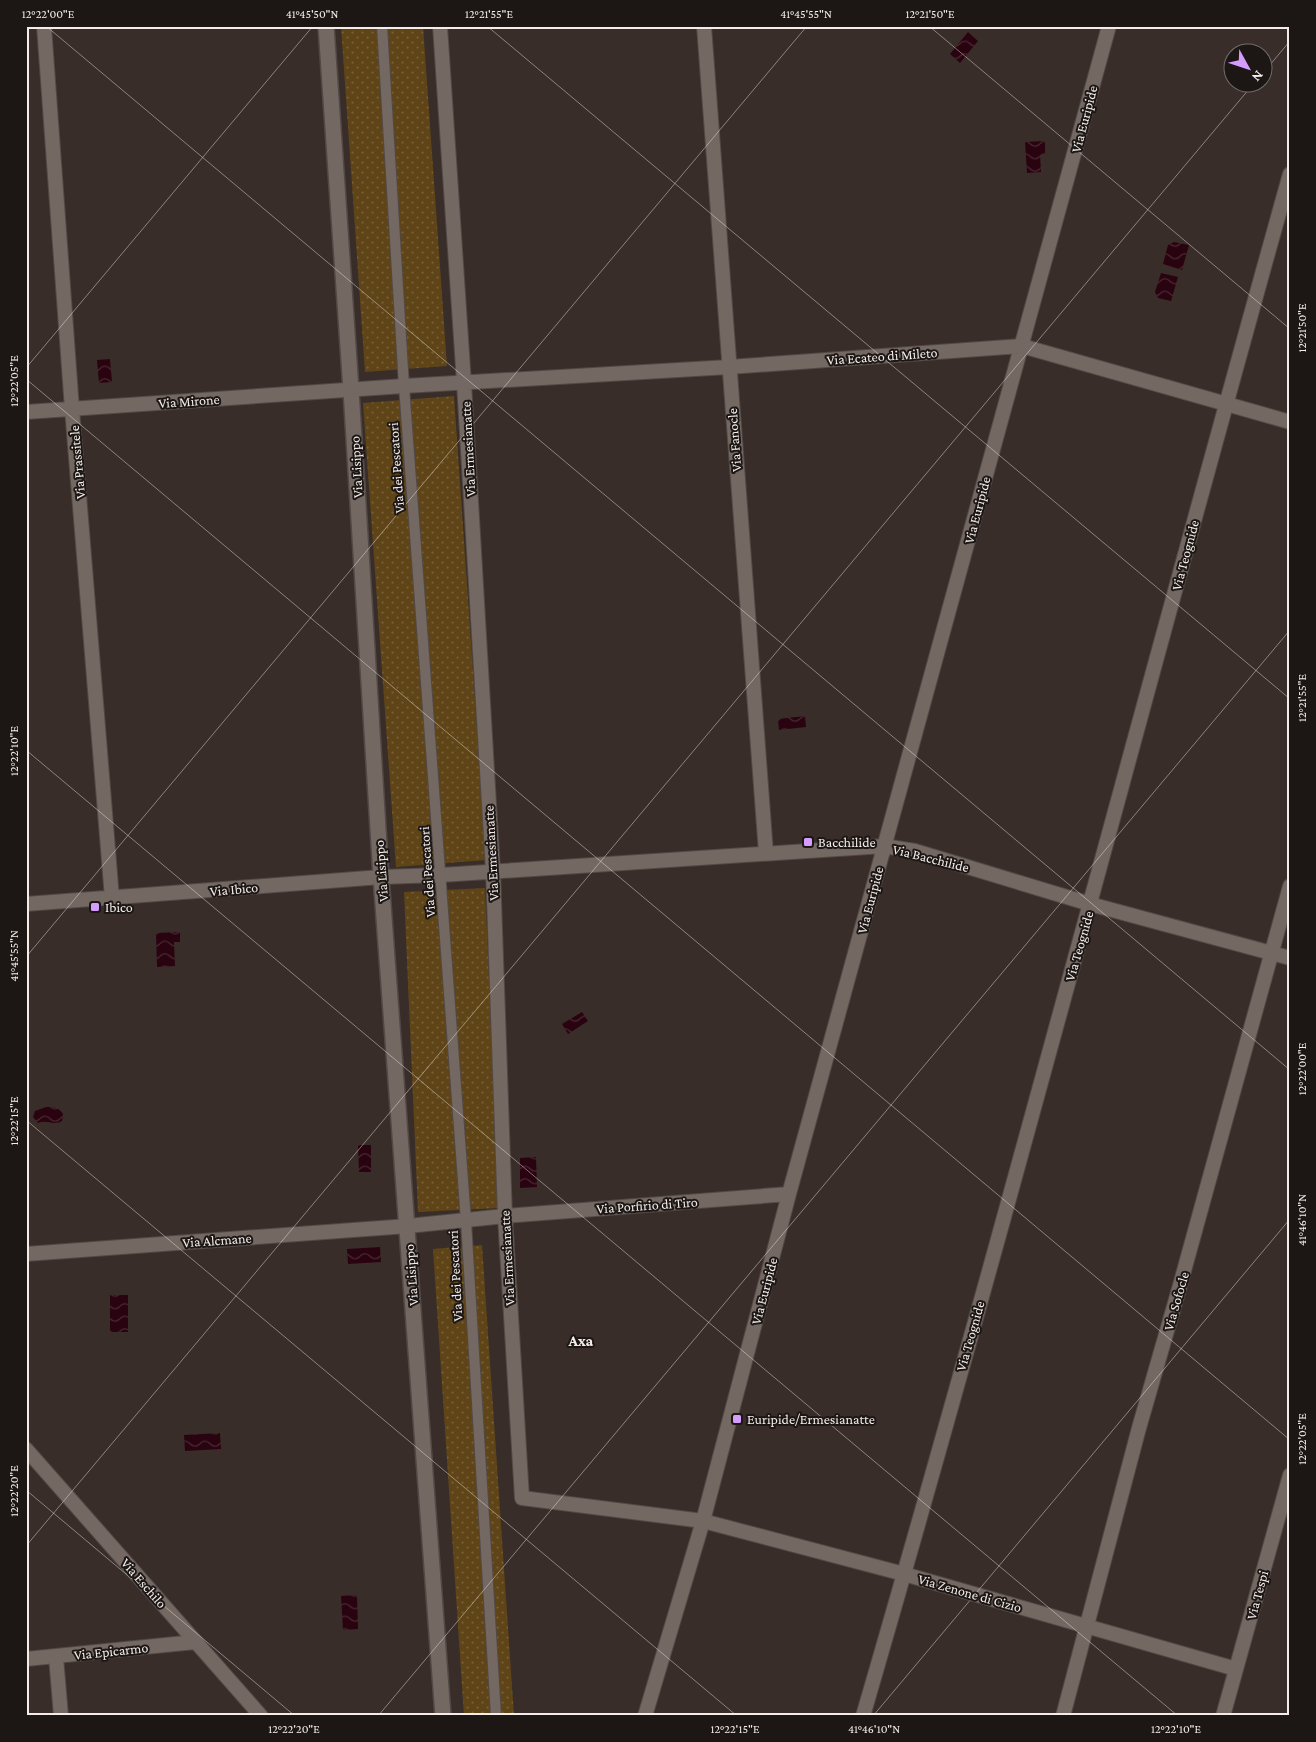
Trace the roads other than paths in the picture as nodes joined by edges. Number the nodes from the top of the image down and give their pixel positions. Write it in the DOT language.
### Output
graph roads {
  1 [pos="44,26"];
  2 [pos="326,26"];
  3 [pos="382,26"];
  4 [pos="440,26"];
  5 [pos="704,26"];
  6 [pos="1109,26"];
  7 [pos="1290,174"];
  8 [pos="1022,346"];
  9 [pos="729,367"];
  10 [pos="464,383"];
  11 [pos="404,386"];
  12 [pos="351,390"];
  13 [pos="1226,404"];
  14 [pos="72,409"];
  15 [pos="26,412"];
  16 [pos="1290,422"];
  17 [pos="884,846"];
  18 [pos="766,853"];
  19 [pos="493,872"];
  20 [pos="441,875"];
  21 [pos="381,877"];
  22 [pos="1290,886"];
  23 [pos="112,898"];
  24 [pos="26,904"];
  25 [pos="1090,904"];
  26 [pos="1271,952"];
  27 [pos="1290,958"];
  28 [pos="789,1194"];
  29 [pos="505,1216"];
  30 [pos="466,1221"];
  31 [pos="408,1226"];
  32 [pos="26,1254"];
  33 [pos="26,1450"];
  34 [pos="1290,1475"];
  35 [pos="703,1521"];
  36 [pos="904,1574"];
  37 [pos="1087,1626"];
  38 [pos="195,1642"];
  39 [pos="56,1657"];
  40 [pos="26,1659"];
  41 [pos="1236,1669"];
  42 [pos="61,1716"];
  43 [pos="261,1716"];
  44 [pos="443,1716"];
  45 [pos="496,1716"];
  46 [pos="645,1716"];
  47 [pos="863,1716"];
  48 [pos="1062,1716"];
  49 [pos="1224,1716"];
  1 -- 14 [label="street, Via Prassitele"];
  2 -- 12 [label="street, Via Lisippo"];
  3 -- 11 [label="street, Via dei Pescatori"];
  4 -- 10 [label="street, Via Ermesianatte"];
  5 -- 9 [label="street, Via Fanocle"];
  6 -- 8 [label="street, Via Euripide"];
  7 -- 13 [label="street, Via Teognide"];
  8 -- 9 [label="street, Via Ecateo di Mileto"];
  8 -- 13 [label="street, Via Ecateo di Mileto"];
  8 -- 17 [label="street, Via Euripide"];
  9 -- 10 [label="street, Via Ecateo di Mileto"];
  9 -- 18 [label="street, Via Fanocle"];
  10 -- 11 [label="street, Via Ecateo di Mileto"];
  10 -- 19 [label="street, Via Ermesianatte"];
  11 -- 12 [label="street, Via Mirone"];
  11 -- 20 [label="street, Via dei Pescatori"];
  12 -- 14 [label="street, Via Mirone"];
  12 -- 21 [label="street, Via Lisippo"];
  13 -- 16 [label="street, Via Ecateo di Mileto"];
  13 -- 25 [label="street, Via Teognide"];
  14 -- 15 [label="street, Via Mirone"];
  14 -- 23 [label="street, Via Prassitele"];
  17 -- 18 [label="street, Via Bacchilide"];
  17 -- 25 [label="street, Via Bacchilide"];
  17 -- 28 [label="street, Via Euripide"];
  18 -- 19 [label="street, Via Bacchilide"];
  19 -- 20 [label="street, Via Bacchilide"];
  19 -- 29 [label="street, Via Ermesianatte"];
  20 -- 21 [label="street, Via Ibico"];
  20 -- 30 [label="street, Via dei Pescatori"];
  21 -- 23 [label="street, Via Ibico"];
  21 -- 31 [label="street, Via Lisippo"];
  22 -- 26 [label="street, Via Sofocle"];
  23 -- 24 [label="street, Via Ibico"];
  25 -- 26 [label="street, Via Bacchilide"];
  25 -- 36 [label="street, Via Teognide"];
  26 -- 27 [label="street, Via Bacchilide"];
  26 -- 37 [label="street, Via Sofocle"];
  28 -- 29 [label="street, Via Porfirio di Tiro"];
  28 -- 35 [label="street, Via Euripide"];
  29 -- 30 [label="street, Via Porfirio di Tiro"];
  29 -- 35 [label="street, Via Ermesianatte"];
  30 -- 31 [label="street, Via Alcmane"];
  30 -- 45 [label="street, Via dei Pescatori"];
  31 -- 32 [label="street, Via Alcmane"];
  31 -- 44 [label="street, Via Lisippo"];
  33 -- 38 [label="street, Via Eschilo"];
  34 -- 41 [label="street, Via Tespi"];
  35 -- 36 [label="street, Via Zenone di Cizio"];
  35 -- 46 [label="street, Via Euripide"];
  36 -- 37 [label="street, Via Zenone di Cizio"];
  36 -- 47 [label="street, Via Teognide"];
  37 -- 41 [label="street, Via Zenone di Cizio"];
  37 -- 48 [label="street, Via Sofocle"];
  38 -- 39 [label="street, Via Epicarmo"];
  38 -- 43 [label="street, Via Eschilo"];
  39 -- 40 [label="street, Via Epicarmo"];
  39 -- 42 [label="street"];
  41 -- 49 [label="street, Via Tespi"];
}
